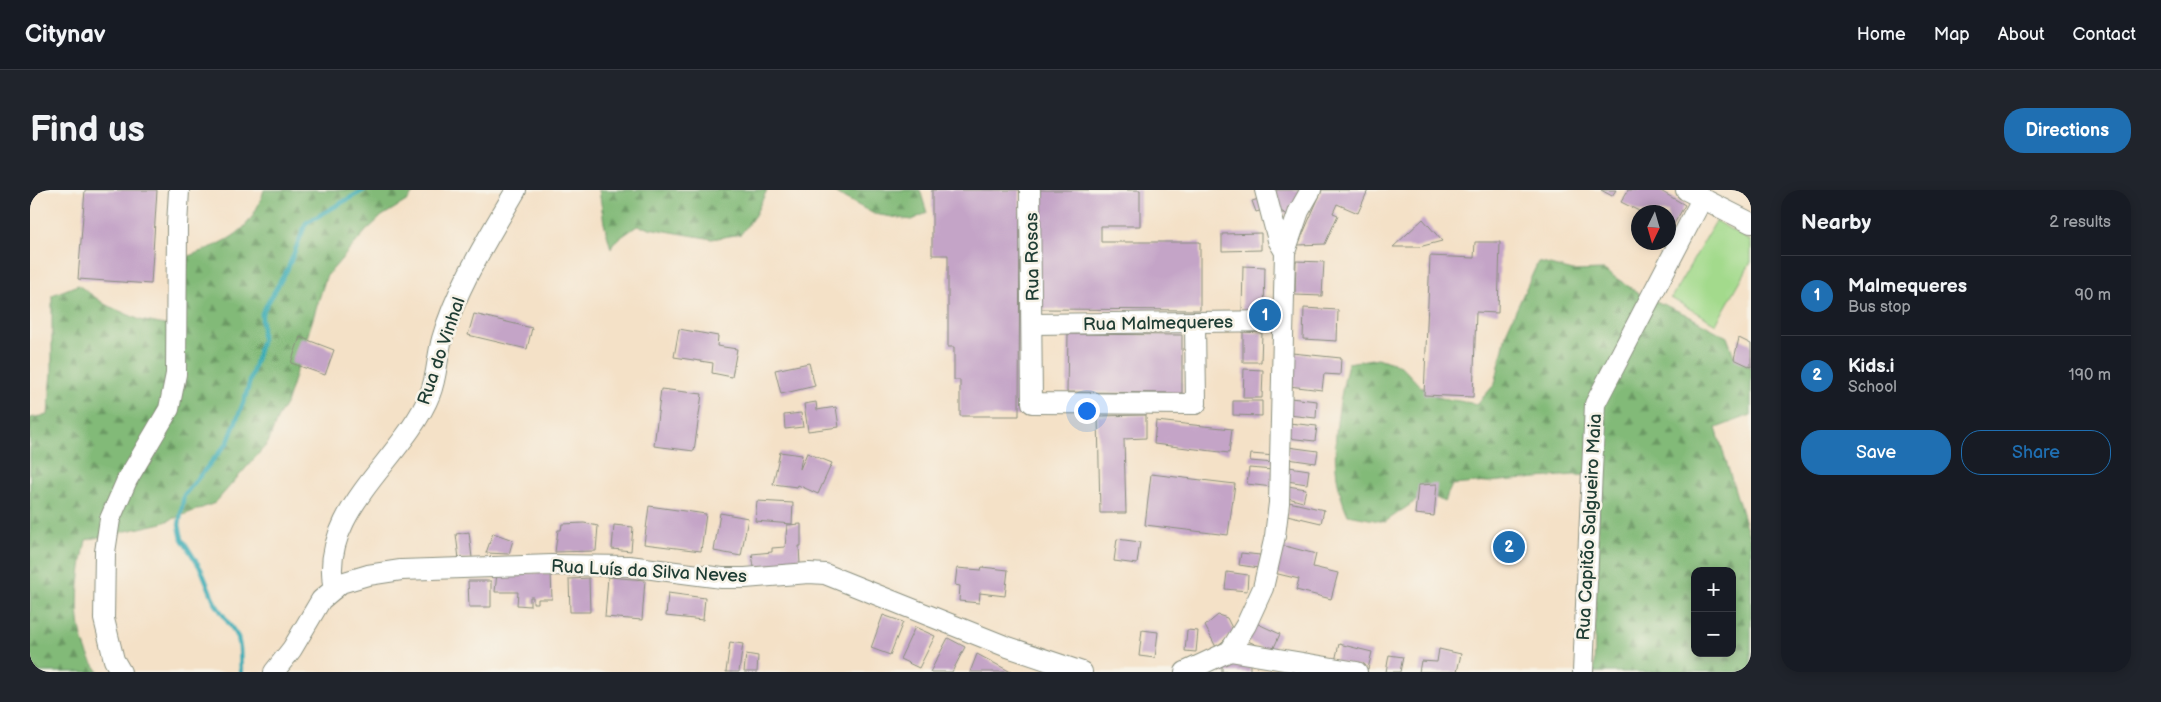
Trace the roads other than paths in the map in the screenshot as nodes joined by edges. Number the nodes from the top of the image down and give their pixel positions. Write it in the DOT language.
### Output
graph roads {
  1 [pos="179,190"];
  2 [pos="516,190"];
  3 [pos="1030,190"];
  4 [pos="1265,190"];
  5 [pos="1311,190"];
  6 [pos="1694,195"];
  7 [pos="1751,223"];
  8 [pos="1285,252"];
  9 [pos="1283,321"];
  10 [pos="1195,322"];
  11 [pos="1033,324"];
  12 [pos="334,589"];
  13 [pos="1230,651"];
  14 [pos="1038,665"];
  15 [pos="120,672"];
  16 [pos="274,672"];
  17 [pos="1082,672"];
  18 [pos="1185,672"];
  19 [pos="1357,672"];
  20 [pos="1582,672"];
  1 -- 15 [label="street"];
  2 -- 12 [label="street, Rua do Vinhal"];
  3 -- 11 [label="street, Rua Rosas"];
  4 -- 8 [label="street"];
  5 -- 8 [label="street"];
  6 -- 7 [label="street"];
  6 -- 20 [label="street, Rua Capitão Salgueiro Maia"];
  8 -- 9 [label="street"];
  9 -- 10 [label="street, Rua Malmequeres"];
  9 -- 13 [label="street"];
  10 -- 11 [label="street, Rua Malmequeres"];
  10 -- 11 [label="street, Rua Rosas"];
  12 -- 14 [label="street, Rua Luís da Silva Neves"];
  12 -- 16 [label="street, Rua Luís da Silva Neves"];
  13 -- 18 [label="street"];
  13 -- 19 [label="street"];
  14 -- 17 [label="street, Rua Luís da Silva Neves"];
}
